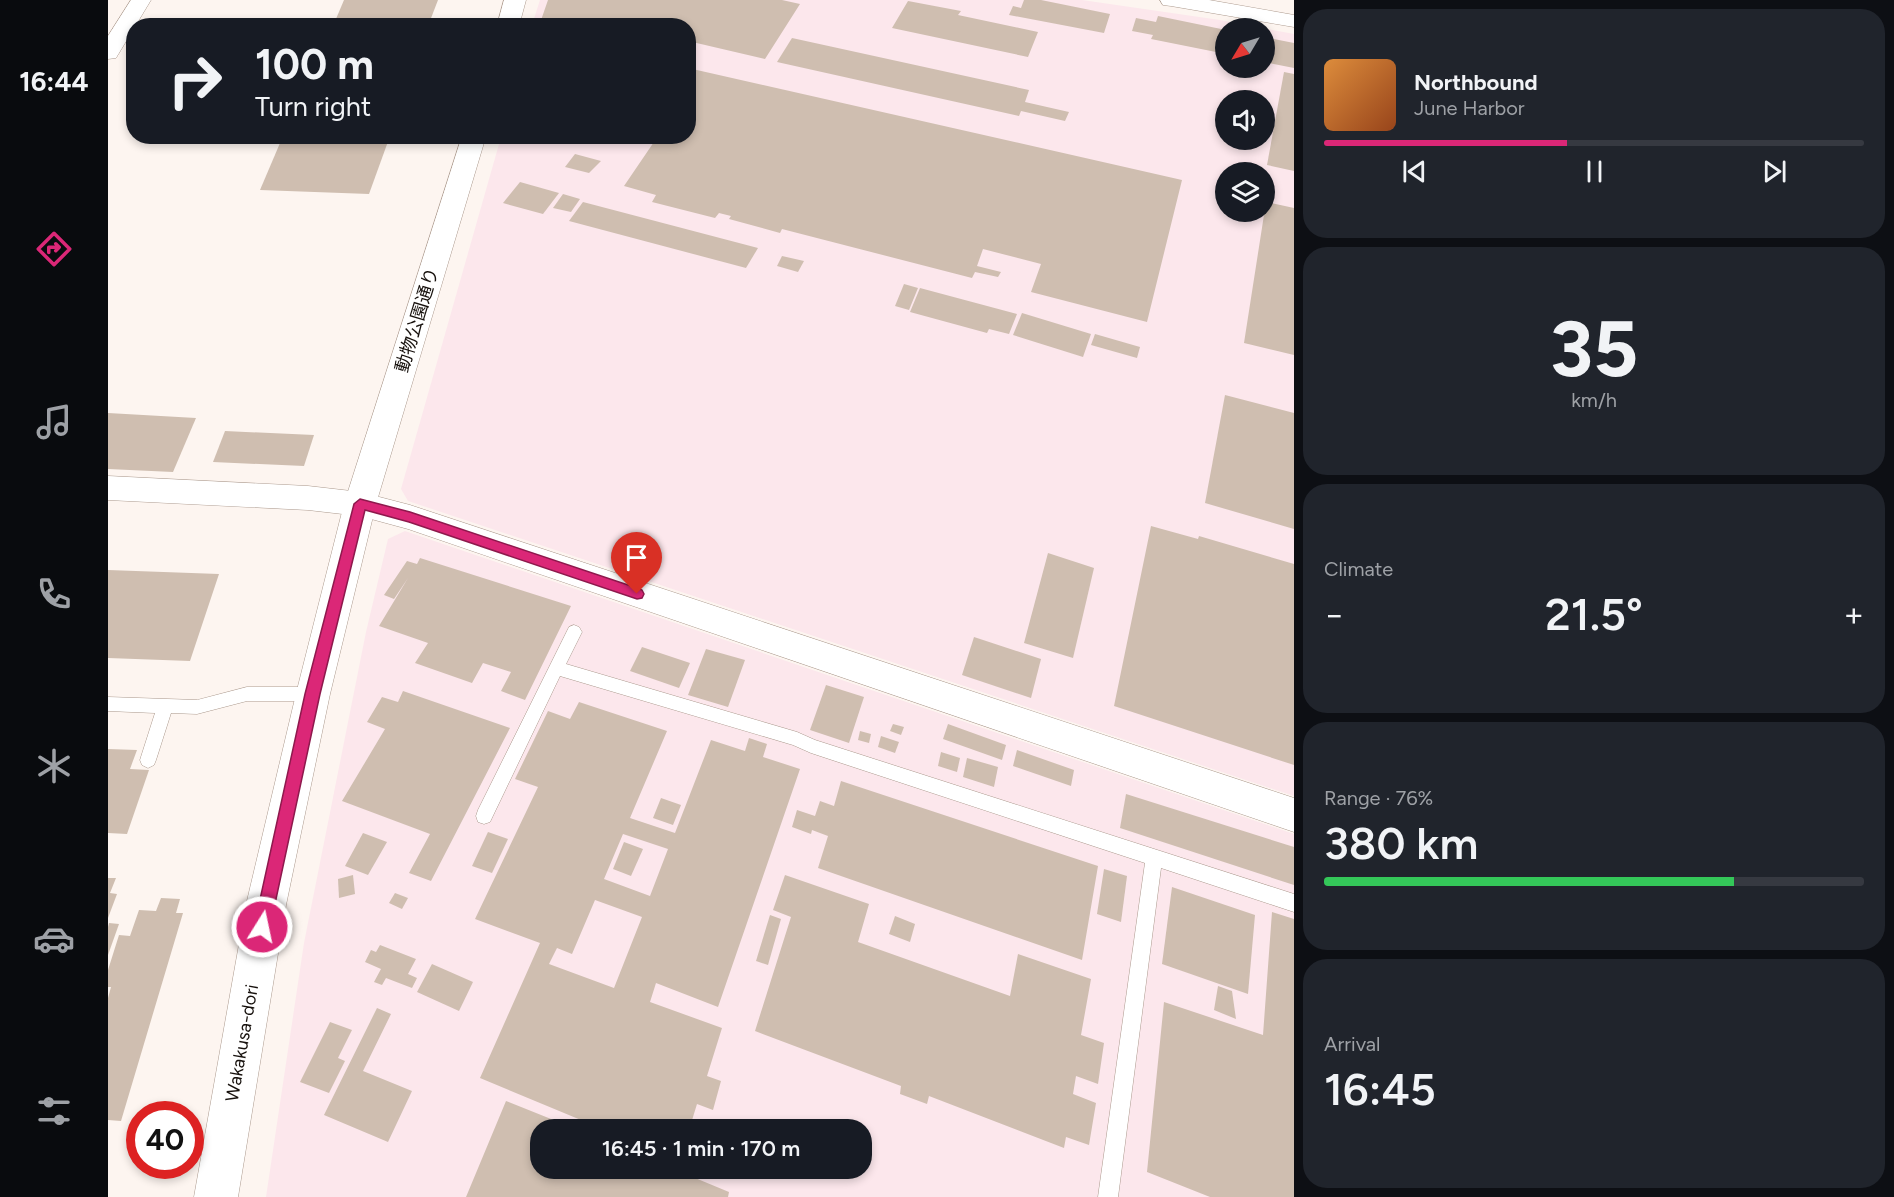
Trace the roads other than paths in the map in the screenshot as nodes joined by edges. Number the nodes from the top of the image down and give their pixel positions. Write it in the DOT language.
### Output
graph roads {
  1 [pos="141,0"];
  2 [pos="515,0"];
  3 [pos="1171,0"];
  4 [pos="126,18"];
  5 [pos="129,18"];
  6 [pos="510,18"];
  7 [pos="108,21"];
  8 [pos="1294,21"];
  9 [pos="126,23"];
  10 [pos="108,53"];
  11 [pos="472,144"];
  12 [pos="108,488"];
  13 [pos="360,504"];
  14 [pos="574,632"];
  15 [pos="556,668"];
  16 [pos="313,694"];
  17 [pos="108,704"];
  18 [pos="165,706"];
  19 [pos="148,760"];
  20 [pos="1294,815"];
  21 [pos="484,816"];
  22 [pos="1154,858"];
  23 [pos="1294,903"];
  24 [pos="216,1197"];
  25 [pos="1108,1197"];
  1 -- 5 [label="street"];
  2 -- 6 [label="street"];
  3 -- 8 [label="street"];
  4 -- 7 [label="street"];
  9 -- 10 [label="street"];
  11 -- 13 [label="street, 動物公園通り"];
  12 -- 13 [label="street"];
  13 -- 16 [label="street, Wakakusa-dori"];
  13 -- 20 [label="street"];
  14 -- 15 [label="lane"];
  15 -- 21 [label="lane"];
  15 -- 22 [label="lane"];
  16 -- 18 [label="lane"];
  16 -- 24 [label="street, Wakakusa-dori"];
  17 -- 18 [label="lane"];
  18 -- 19 [label="lane"];
  22 -- 23 [label="lane"];
  22 -- 25 [label="lane"];
}
